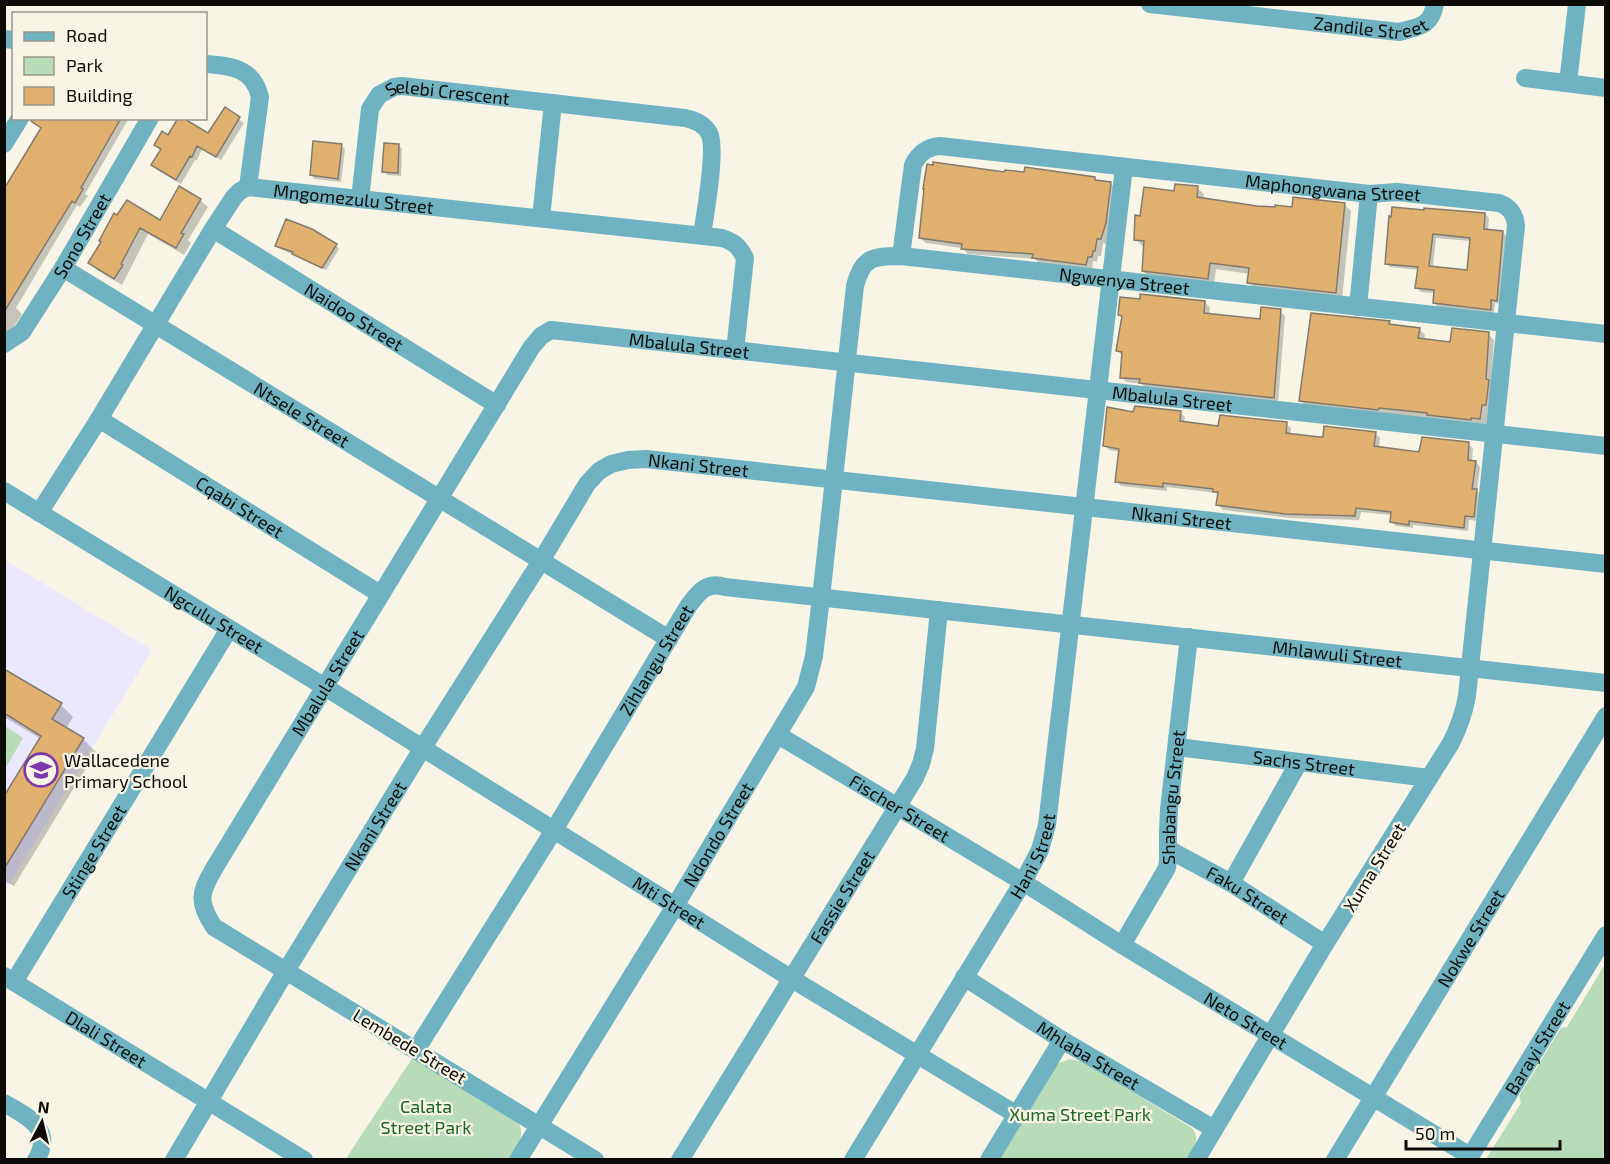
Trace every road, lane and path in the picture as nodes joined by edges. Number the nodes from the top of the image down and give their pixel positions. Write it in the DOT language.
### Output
graph roads {
  1 [pos="1149,4"];
  2 [pos="1436,4"];
  3 [pos="1577,4"];
  4 [pos="207,64"];
  5 [pos="1525,78"];
  6 [pos="1568,83"];
  7 [pos="1605,87"];
  8 [pos="553,103"];
  9 [pos="19,120"];
  10 [pos="149,120"];
  11 [pos="4,144"];
  12 [pos="1124,166"];
  13 [pos="248,187"];
  14 [pos="1369,194"];
  15 [pos="360,199"];
  16 [pos="541,218"];
  17 [pos="213,229"];
  18 [pos="702,236"];
  19 [pos="901,256"];
  20 [pos="63,268"];
  21 [pos="1111,279"];
  22 [pos="1358,307"];
  23 [pos="1506,323"];
  24 [pos="156,325"];
  25 [pos="1605,334"];
  26 [pos="4,344"];
  27 [pos="735,351"];
  28 [pos="846,363"];
  29 [pos="1098,391"];
  30 [pos="497,405"];
  31 [pos="99,419"];
  32 [pos="1494,434"];
  33 [pos="1605,446"];
  34 [pos="834,480"];
  35 [pos="4,491"];
  36 [pos="439,498"];
  37 [pos="1084,507"];
  38 [pos="39,513"];
  39 [pos="1482,550"];
  40 [pos="541,561"];
  41 [pos="1605,564"];
  42 [pos="380,594"];
  43 [pos="821,598"];
  44 [pos="939,610"];
  45 [pos="1070,625"];
  46 [pos="229,629"];
  47 [pos="1189,637"];
  48 [pos="669,639"];
  49 [pos="1469,668"];
  50 [pos="1605,683"];
  51 [pos="325,687"];
  52 [pos="1605,716"];
  53 [pos="778,735"];
  54 [pos="1178,747"];
  55 [pos="422,749"];
  56 [pos="1299,762"];
  57 [pos="1430,778"];
  58 [pos="898,808"];
  59 [pos="554,830"];
  60 [pos="1168,849"];
  61 [pos="1023,882"];
  62 [pos="1231,883"];
  63 [pos="675,906"];
  64 [pos="1605,935"];
  65 [pos="1325,944"];
  66 [pos="1122,945"];
  67 [pos="286,971"];
  68 [pos="964,977"];
  69 [pos="9,979"];
  70 [pos="792,979"];
  71 [pos="1272,1035"];
  72 [pos="1062,1040"];
  73 [pos="416,1050"];
  74 [pos="917,1054"];
  75 [pos="1373,1097"];
  76 [pos="210,1102"];
  77 [pos="4,1103"];
  78 [pos="1017,1115"];
  79 [pos="539,1125"];
  80 [pos="1215,1129"];
  81 [pos="1469,1158"];
  82 [pos="36,1160"];
  83 [pos="174,1160"];
  84 [pos="304,1160"];
  85 [pos="518,1160"];
  86 [pos="595,1160"];
  87 [pos="680,1160"];
  88 [pos="853,1160"];
  89 [pos="989,1160"];
  90 [pos="1196,1160"];
  91 [pos="1335,1160"];
  1 -- 2 [label="street, Zandile Street"];
  3 -- 6 [label="street"];
  4 -- 13 [label="street"];
  5 -- 6 [label="street"];
  6 -- 7 [label="street"];
  8 -- 15 [label="street, Selebi Crescent"];
  8 -- 16 [label="street"];
  8 -- 18 [label="street, Selebi Crescent"];
  9 -- 11 [label="street"];
  10 -- 20 [label="street, Sono Street"];
  12 -- 14 [label="street, Maphongwana Street"];
  12 -- 19 [label="street, Maphongwana Street"];
  12 -- 21 [label="street, Hani Street"];
  13 -- 15 [label="street, Mngomezulu Street"];
  13 -- 17 [label="street, Mngomezulu Street"];
  14 -- 22 [label="street"];
  14 -- 23 [label="street, Maphongwana Street"];
  15 -- 16 [label="street, Mngomezulu Street"];
  16 -- 18 [label="street, Mngomezulu Street"];
  17 -- 24 [label="street, Mngomezulu Street"];
  17 -- 30 [label="street, Naidoo Street"];
  18 -- 27 [label="street, Mngomezulu Street"];
  19 -- 21 [label="street, Ngwenya Street"];
  19 -- 28 [label="street, Ngwenya Street"];
  20 -- 24 [label="street, Ntsele Street"];
  20 -- 26 [label="street, Sono Street"];
  21 -- 22 [label="street, Ngwenya Street"];
  21 -- 29 [label="street, Hani Street"];
  22 -- 23 [label="street, Ngwenya Street"];
  23 -- 25 [label="street, Ngwenya Street"];
  23 -- 32 [label="street, Maphongwana Street"];
  24 -- 31 [label="street, Mngomezulu Street"];
  24 -- 36 [label="street, Ntsele Street"];
  27 -- 28 [label="street, Mbalula Street"];
  27 -- 30 [label="street, Mbalula Street"];
  28 -- 29 [label="street, Mbalula Street"];
  28 -- 34 [label="street, Ngwenya Street"];
  29 -- 32 [label="street, Mbalula Street"];
  29 -- 37 [label="street, Hani Street"];
  30 -- 36 [label="street, Mbalula Street"];
  31 -- 38 [label="street, Mngomezulu Street"];
  31 -- 42 [label="street, Cqabi Street"];
  32 -- 33 [label="street, Mbalula Street"];
  32 -- 39 [label="street, Maphongwana Street"];
  34 -- 37 [label="street, Nkani Street"];
  34 -- 40 [label="street, Nkani Street"];
  34 -- 43 [label="street, Ndondo Street"];
  35 -- 38 [label="street, Ngculu Street"];
  36 -- 40 [label="street, Ntsele Street"];
  36 -- 42 [label="street, Mbalula Street"];
  37 -- 39 [label="street, Nkani Street"];
  37 -- 45 [label="street, Hani Street"];
  38 -- 46 [label="street, Ngculu Street"];
  39 -- 41 [label="street, Nkani Street"];
  39 -- 49 [label="street, Xuma Street"];
  40 -- 48 [label="street, Ntsele Street"];
  40 -- 55 [label="street, Nkani Street"];
  42 -- 51 [label="street, Mbalula Street"];
  43 -- 44 [label="street, Zihlangu Street"];
  43 -- 48 [label="street, Zihlangu Street"];
  43 -- 53 [label="street, Ndondo Street"];
  44 -- 45 [label="street, Zihlangu Street"];
  44 -- 58 [label="street, Fassie Street"];
  45 -- 47 [label="street, Mhlawuli Street"];
  45 -- 61 [label="street, Hani Street"];
  46 -- 51 [label="street, Ngculu Street"];
  46 -- 69 [label="street, Stinge Street"];
  47 -- 49 [label="street, Mhlawuli Street"];
  47 -- 54 [label="street, Shabangu Street"];
  48 -- 59 [label="street, Zihlangu Street"];
  49 -- 50 [label="street, Mhlawuli Street"];
  49 -- 57 [label="street, Xuma Street"];
  51 -- 55 [label="street, Ngculu Street"];
  51 -- 67 [label="street, Mbalula Street"];
  52 -- 75 [label="street, Nokwe Street"];
  53 -- 58 [label="street, Fischer Street"];
  53 -- 63 [label="street, Ndondo Street"];
  54 -- 56 [label="street, Sachs Street"];
  54 -- 60 [label="street, Shabangu Street"];
  55 -- 59 [label="street, Mti Street"];
  55 -- 67 [label="street, Nkani Street"];
  56 -- 57 [label="street, Sachs Street"];
  56 -- 62 [label="street"];
  57 -- 65 [label="street, Xuma Street"];
  58 -- 61 [label="street, Fischer Street"];
  58 -- 70 [label="street, Fassie Street"];
  59 -- 63 [label="street, Mti Street"];
  59 -- 73 [label="street, Zihlangu Street"];
  60 -- 62 [label="street, Faku Street"];
  60 -- 66 [label="street, Shabangu Street"];
  61 -- 66 [label="street, Neto Street"];
  61 -- 68 [label="street, Hani Street"];
  62 -- 65 [label="street, Faku Street"];
  63 -- 70 [label="street, Mti Street"];
  63 -- 79 [label="street, Ndondo Street"];
  64 -- 81 [label="street, Barayi Street"];
  65 -- 71 [label="street, Xuma Street"];
  66 -- 71 [label="street, Neto Street"];
  67 -- 73 [label="street, Lembede Street"];
  67 -- 76 [label="street, Nkani Street"];
  68 -- 72 [label="street, Mhlaba Street"];
  68 -- 74 [label="street, Hani Street"];
  69 -- 76 [label="street, Dlali Street"];
  70 -- 74 [label="street, Mti Street"];
  70 -- 87 [label="street, Fassie Street"];
  71 -- 75 [label="street, Neto Street"];
  71 -- 80 [label="street, Xuma Street"];
  72 -- 78 [label="street"];
  72 -- 80 [label="street, Mhlaba Street"];
  73 -- 79 [label="street, Lembede Street"];
  74 -- 78 [label="street, Mti Street"];
  74 -- 88 [label="street, Hani Street"];
  75 -- 81 [label="street, Neto Street"];
  75 -- 91 [label="street, Nokwe Street"];
  76 -- 83 [label="street, Nkani Street"];
  76 -- 84 [label="street, Dlali Street"];
  77 -- 82 [label="street"];
  78 -- 89 [label="street"];
  79 -- 85 [label="street, Ndondo Street"];
  79 -- 86 [label="street, Lembede Street"];
  80 -- 90 [label="street, Xuma Street"];
}
